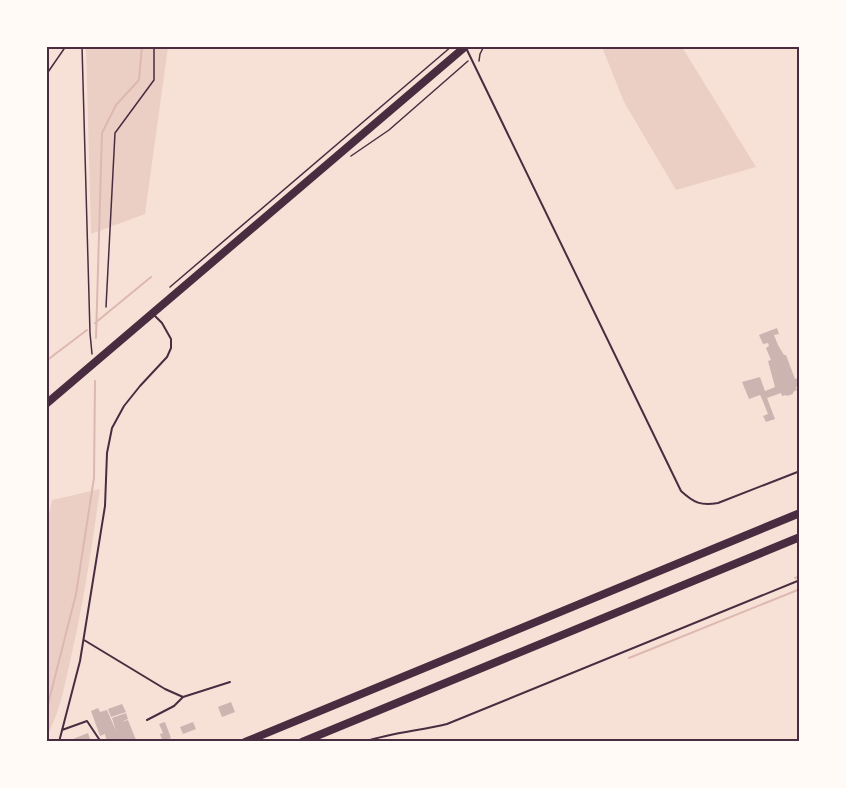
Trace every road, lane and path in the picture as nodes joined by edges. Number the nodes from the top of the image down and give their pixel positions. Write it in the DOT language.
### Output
graph roads {
  1 [pos="66,46"];
  2 [pos="82,46"];
  3 [pos="154,46"];
  4 [pos="484,46"];
  5 [pos="466,47"];
  6 [pos="471,58"];
  7 [pos="479,64"];
  8 [pos="46,75"];
  9 [pos="343,152"];
  10 [pos="106,307"];
  11 [pos="153,314"];
  12 [pos="92,357"];
  13 [pos="46,404"];
  14 [pos="800,471"];
  15 [pos="800,513"];
  16 [pos="800,537"];
  17 [pos="800,579"];
  18 [pos="84,640"];
  19 [pos="230,682"];
  20 [pos="183,697"];
  21 [pos="147,720"];
  22 [pos="62,730"];
  23 [pos="58,741"];
  24 [pos="101,741"];
  25 [pos="245,741"];
  26 [pos="302,741"];
  27 [pos="364,741"];
  1 -- 8 [label="path"];
  2 -- 12 [label="path"];
  3 -- 10 [label="path"];
  4 -- 7 [label="path"];
  5 -- 6 [label="lane"];
  5 -- 9 [label="main road"];
  6 -- 9 [label="path"];
  6 -- 14 [label="lane"];
  9 -- 11 [label="main road"];
  11 -- 13 [label="main road"];
  11 -- 18 [label="lane"];
  15 -- 25 [label="main road"];
  16 -- 26 [label="main road"];
  17 -- 27 [label="lane"];
  18 -- 20 [label="lane"];
  18 -- 22 [label="lane"];
  19 -- 20 [label="lane"];
  20 -- 21 [label="lane"];
  22 -- 23 [label="lane"];
  22 -- 24 [label="lane"];
}
